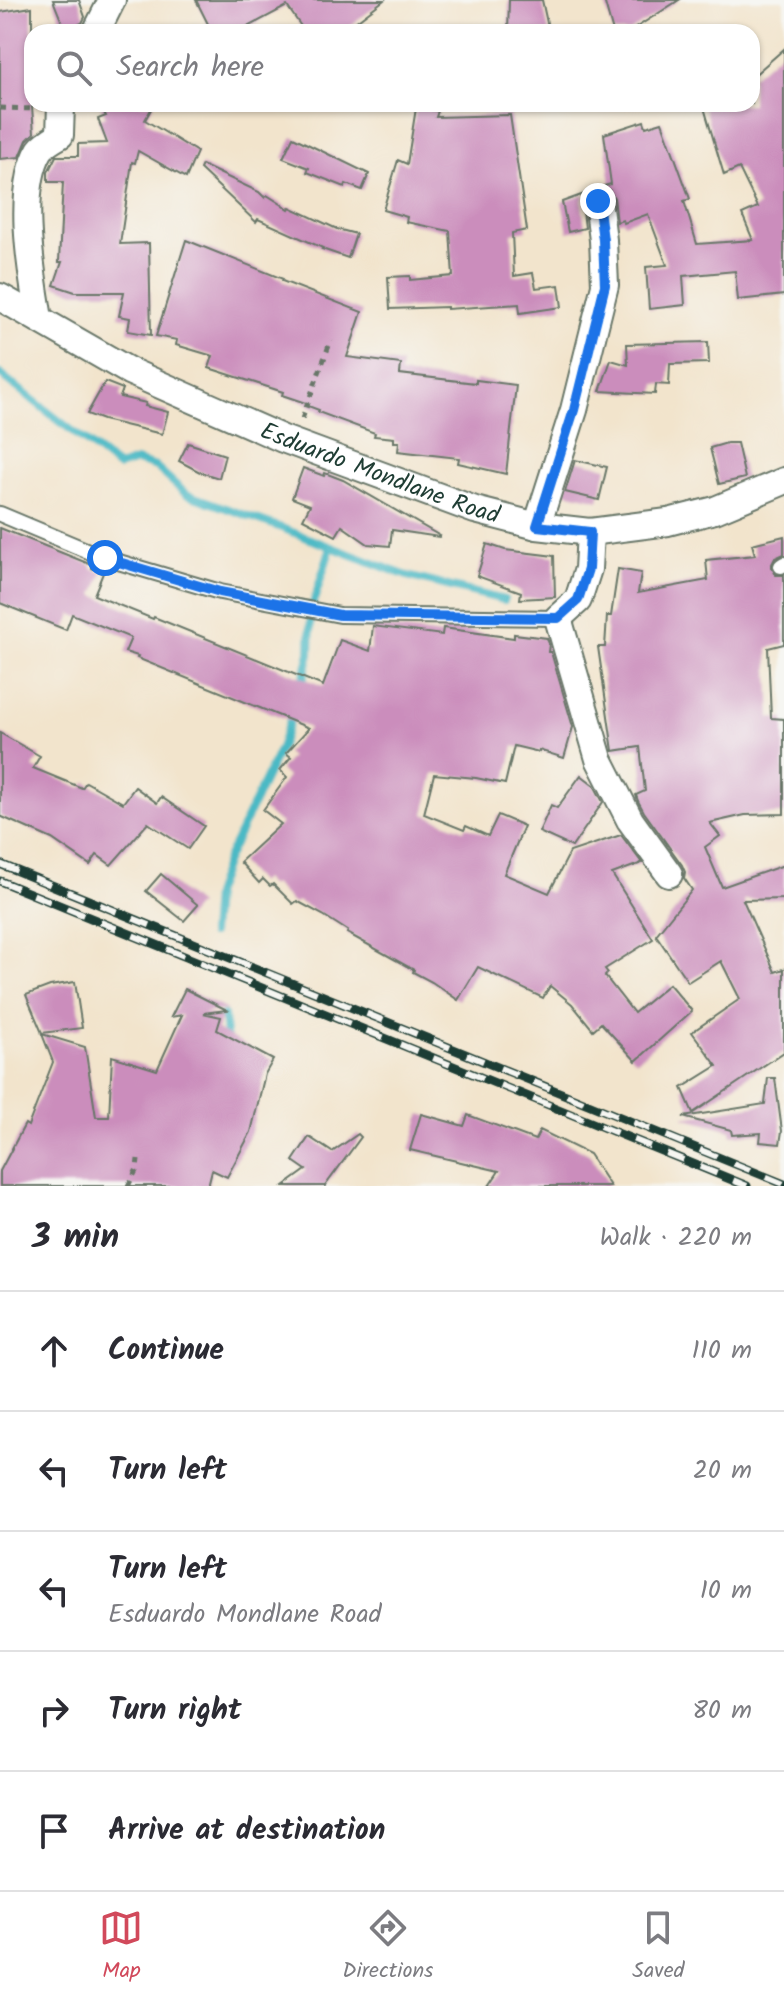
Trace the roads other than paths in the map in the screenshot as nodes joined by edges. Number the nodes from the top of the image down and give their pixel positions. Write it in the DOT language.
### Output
graph roads {
  1 [pos="112,0"];
  2 [pos="100,24"];
  3 [pos="60,112"];
  4 [pos="598,201"];
  5 [pos="0,297"];
  6 [pos="39,319"];
  7 [pos="784,481"];
  8 [pos="0,514"];
  9 [pos="537,526"];
  10 [pos="590,532"];
  11 [pos="558,618"];
  12 [pos="669,874"];
  1 -- 2 [label="street"];
  3 -- 6 [label="street"];
  4 -- 9 [label="street"];
  5 -- 6 [label="street, Esduardo Mondlane Road"];
  6 -- 9 [label="street, Esduardo Mondlane Road"];
  7 -- 10 [label="street, Esduardo Mondlane Road"];
  8 -- 11 [label="lane"];
  9 -- 10 [label="street, Esduardo Mondlane Road"];
  10 -- 11 [label="street"];
  11 -- 12 [label="street"];
}
